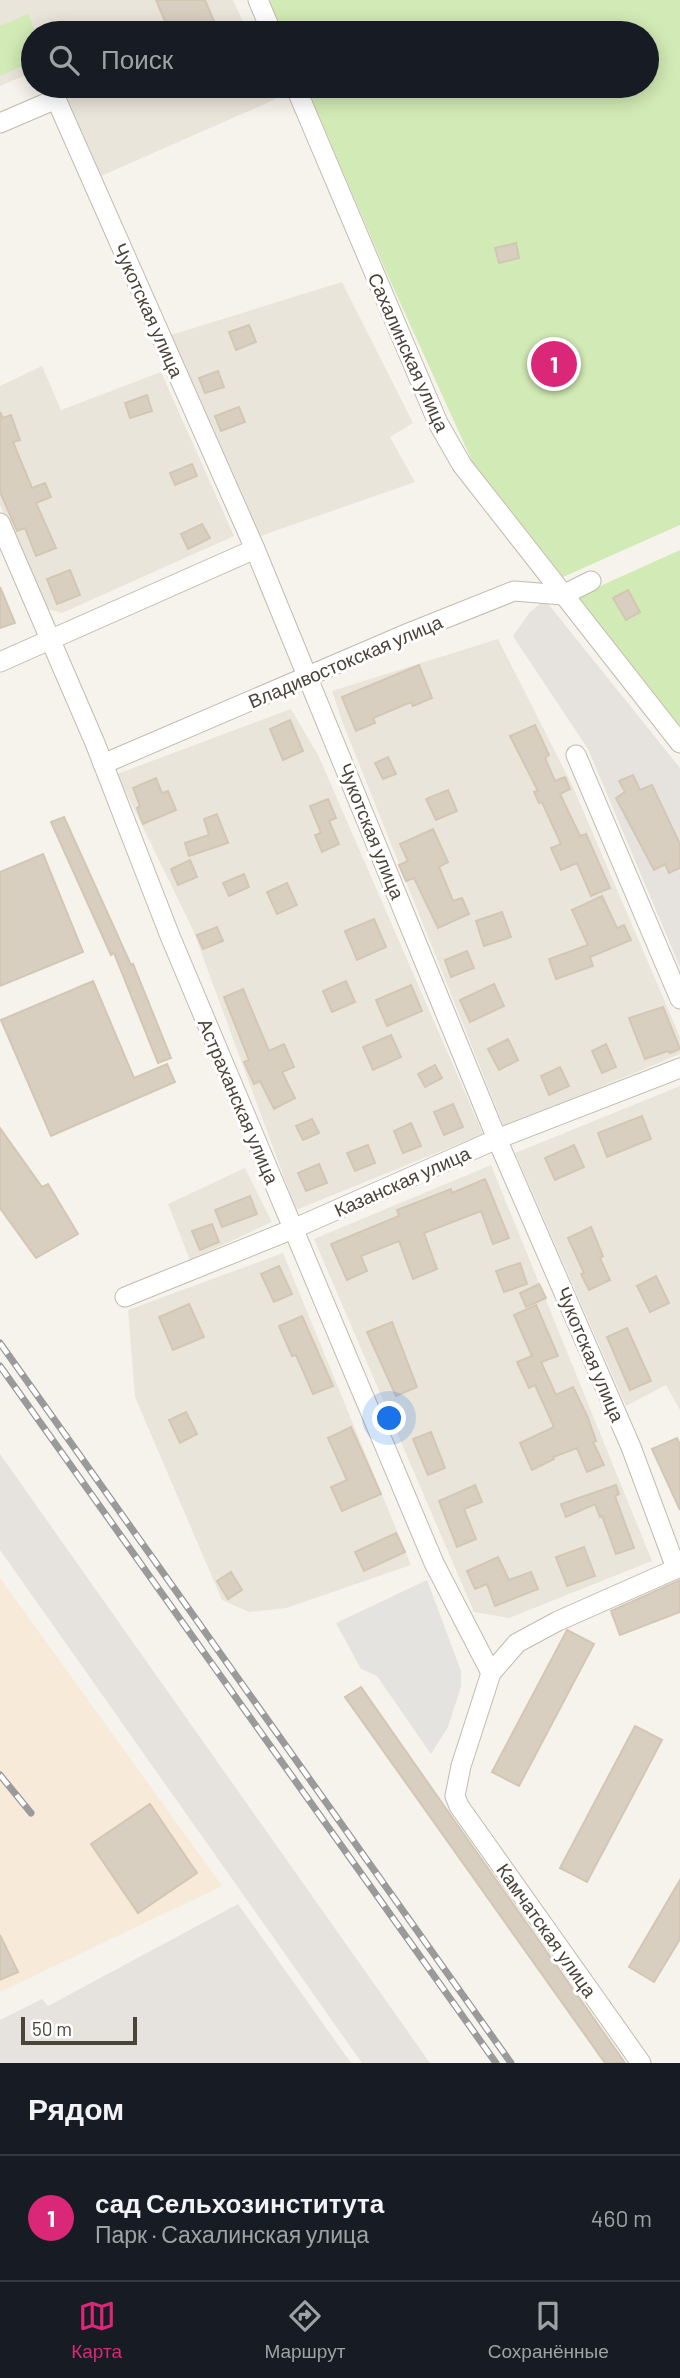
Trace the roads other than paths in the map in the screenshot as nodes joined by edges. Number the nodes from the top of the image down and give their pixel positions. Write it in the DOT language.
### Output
graph roads {
  1 [pos="258,0"];
  2 [pos="267,21"];
  3 [pos="300,98"];
  4 [pos="0,122"];
  5 [pos="0,523"];
  6 [pos="255,549"];
  7 [pos="591,581"];
  8 [pos="562,594"];
  9 [pos="49,639"];
  10 [pos="0,662"];
  11 [pos="309,677"];
  12 [pos="680,743"];
  13 [pos="576,755"];
  14 [pos="103,764"];
  15 [pos="680,999"];
  16 [pos="680,1068"];
  17 [pos="497,1139"];
  18 [pos="293,1229"];
  19 [pos="125,1297"];
  20 [pos="678,1567"];
  21 [pos="491,1674"];
  22 [pos="641,2063"];
  1 -- 2 [label="street"];
  3 -- 8 [label="street, Сахалинская улица"];
  4 -- 6 [label="street, Чукотская улица"];
  5 -- 9 [label="street, Астраханская улица"];
  6 -- 9 [label="street"];
  6 -- 11 [label="street, Чукотская улица"];
  7 -- 8 [label="street, Владивостокская улица"];
  8 -- 11 [label="street, Владивостокская улица"];
  8 -- 12 [label="street, Сахалинская улица"];
  9 -- 10 [label="street"];
  9 -- 14 [label="street, Астраханская улица"];
  11 -- 14 [label="street, Владивостокская улица"];
  11 -- 17 [label="street, Чукотская улица"];
  13 -- 15 [label="street"];
  14 -- 18 [label="street, Астраханская улица"];
  16 -- 17 [label="street, Казанская улица"];
  17 -- 18 [label="street, Казанская улица"];
  17 -- 20 [label="street, Чукотская улица"];
  18 -- 19 [label="street, Казанская улица"];
  18 -- 21 [label="street, Астраханская улица"];
  20 -- 21 [label="street"];
  21 -- 22 [label="street, Камчатская улица"];
}
